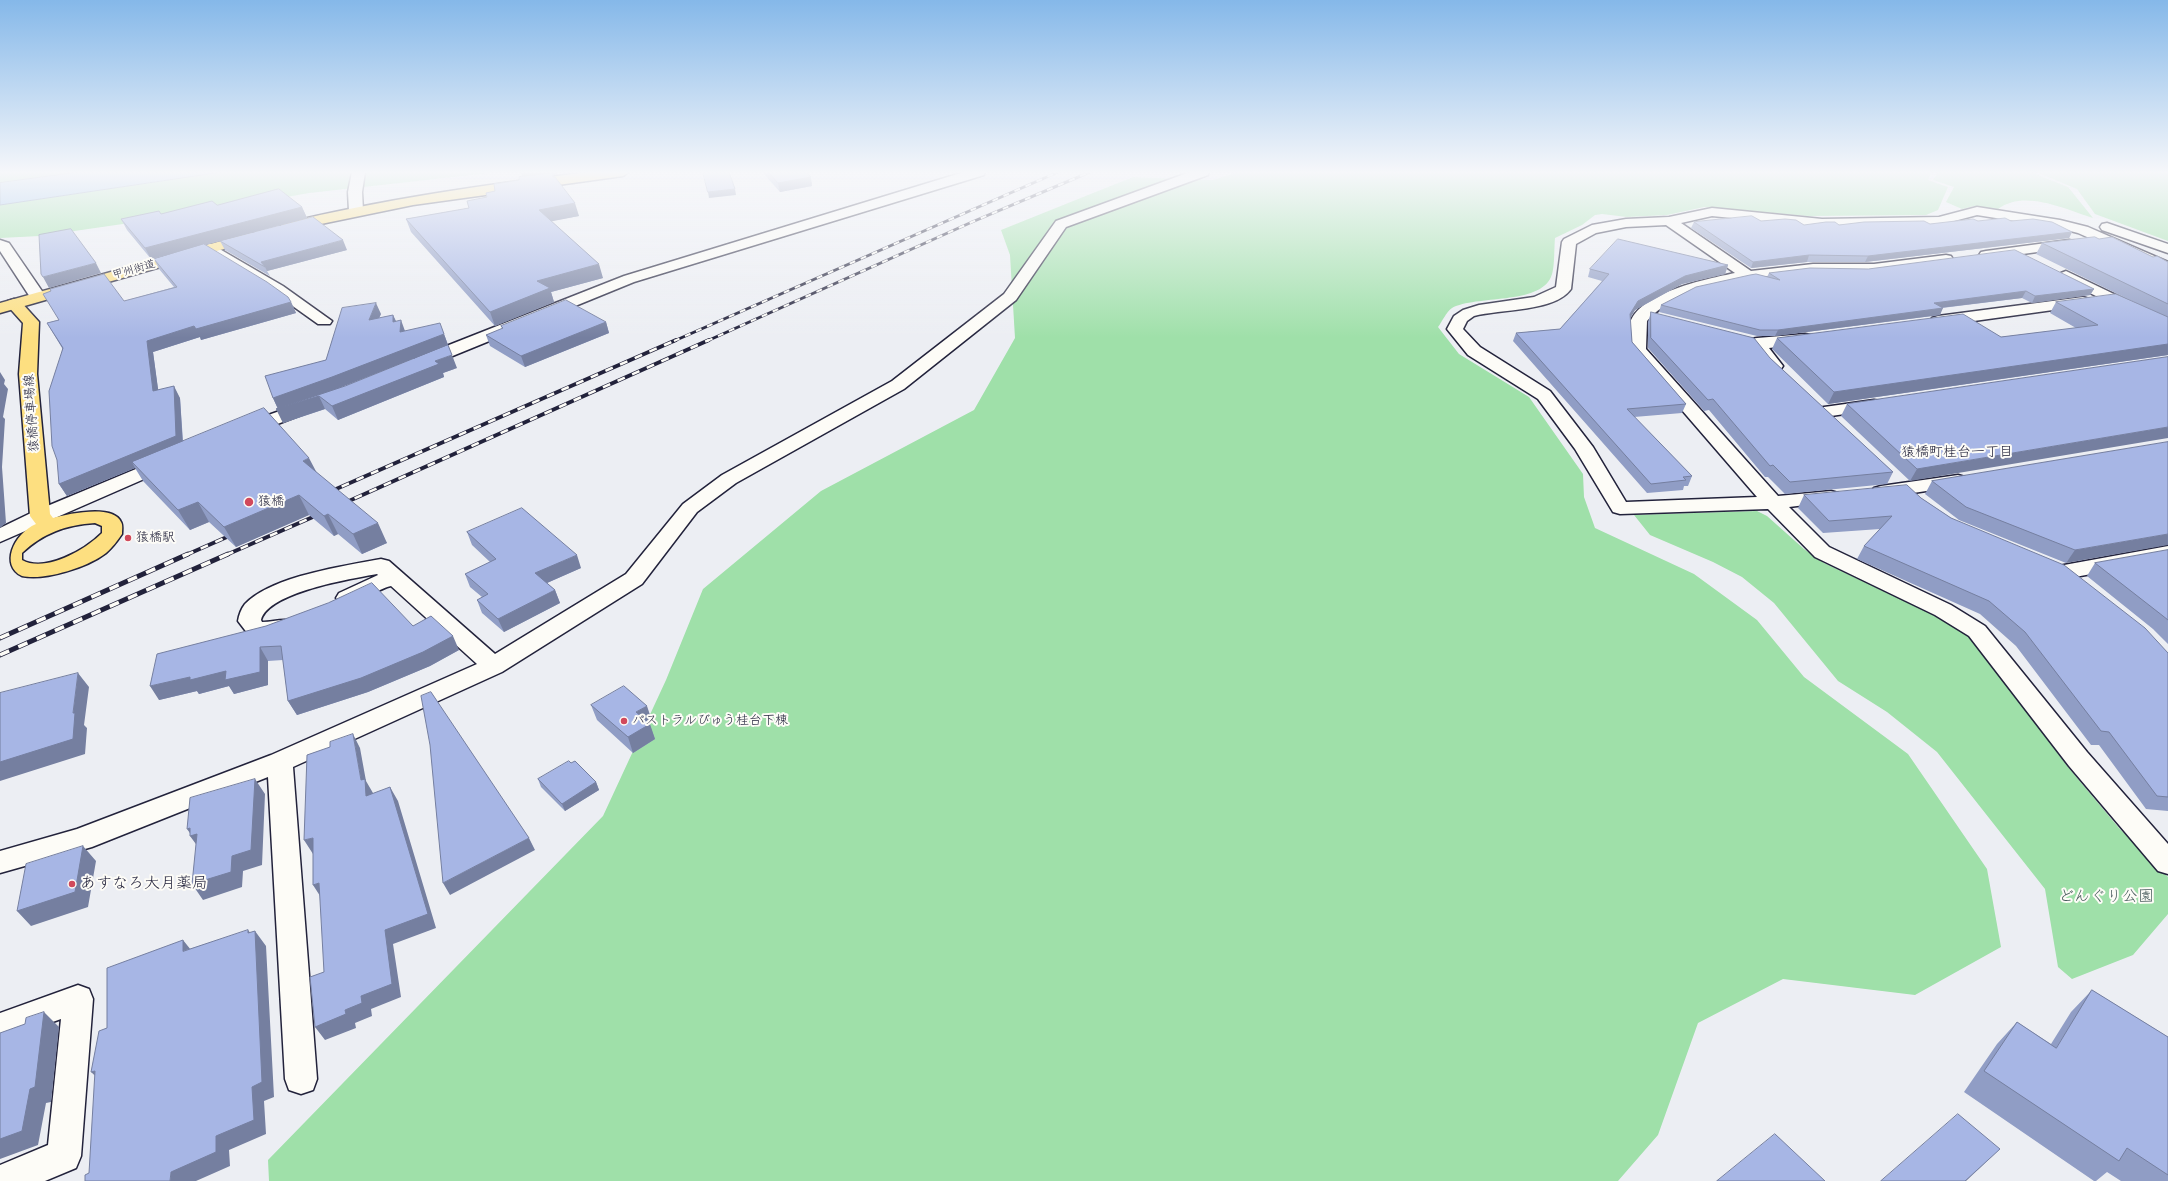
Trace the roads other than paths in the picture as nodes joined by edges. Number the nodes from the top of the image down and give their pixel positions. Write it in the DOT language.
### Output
graph roads {
  1 [pos="292,227"];
  2 [pos="799,227"];
  3 [pos="1059,227"];
  4 [pos="1603,227"];
  5 [pos="1678,227"];
  6 [pos="2072,227"];
  7 [pos="2108,227"];
  8 [pos="2104,240"];
  9 [pos="0,244"];
  10 [pos="211,248"];
  11 [pos="2168,249"];
  12 [pos="2015,251"];
  13 [pos="2036,261"];
  14 [pos="2050,268"];
  15 [pos="2168,268"];
  16 [pos="1746,275"];
  17 [pos="36,294"];
  18 [pos="2112,299"];
  19 [pos="7,306"];
  20 [pos="324,321"];
  21 [pos="1924,323"];
  22 [pos="2168,326"];
  23 [pos="1822,337"];
  24 [pos="409,368"];
  25 [pos="1790,380"];
  26 [pos="323,401"];
  27 [pos="1894,402"];
  28 [pos="1841,429"];
  29 [pos="230,436"];
  30 [pos="179,456"];
  31 [pos="1886,473"];
  32 [pos="1973,478"];
  33 [pos="1903,490"];
  34 [pos="1773,504"];
  35 [pos="1922,505"];
  36 [pos="45,520"];
  37 [pos="0,536"];
  38 [pos="2168,553"];
  39 [pos="395,578"];
  40 [pos="2085,588"];
  41 [pos="332,605"];
  42 [pos="305,618"];
  43 [pos="494,666"];
  44 [pos="280,762"];
  45 [pos="0,862"];
  46 [pos="2168,863"];
  47 [pos="0,1027"];
  48 [pos="301,1079"];
  49 [pos="3,1181"];
  1 -- 10 [label="main road, 甲州街道"];
  2 -- 24 [label="street"];
  3 -- 43 [label="street"];
  4 -- 34 [label="street"];
  5 -- 16 [label="street"];
  6 -- 8 [label="street"];
  7 -- 11 [label="street"];
  8 -- 12 [label="street"];
  8 -- 15 [label="street"];
  9 -- 17 [label="street"];
  10 -- 19 [label="main road, 甲州街道"];
  10 -- 20 [label="street"];
  12 -- 13 [label="street"];
  12 -- 16 [label="street"];
  14 -- 18 [label="street"];
  16 -- 34 [label="street"];
  18 -- 21 [label="street"];
  18 -- 22 [label="street"];
  19 -- 36 [label="main road, 猿橋停車場線"];
  23 -- 25 [label="street"];
  26 -- 29 [label="street"];
  27 -- 28 [label="street"];
  30 -- 36 [label="street"];
  31 -- 33 [label="street"];
  32 -- 33 [label="street"];
  33 -- 34 [label="street"];
  33 -- 35 [label="street"];
  34 -- 46 [label="street"];
  36 -- 37 [label="street"];
  38 -- 40 [label="street"];
  39 -- 41 [label="street"];
  39 -- 42 [label="street"];
  39 -- 43 [label="street"];
  43 -- 44 [label="street"];
  44 -- 45 [label="street"];
  44 -- 48 [label="street"];
  47 -- 49 [label="street"];
}
